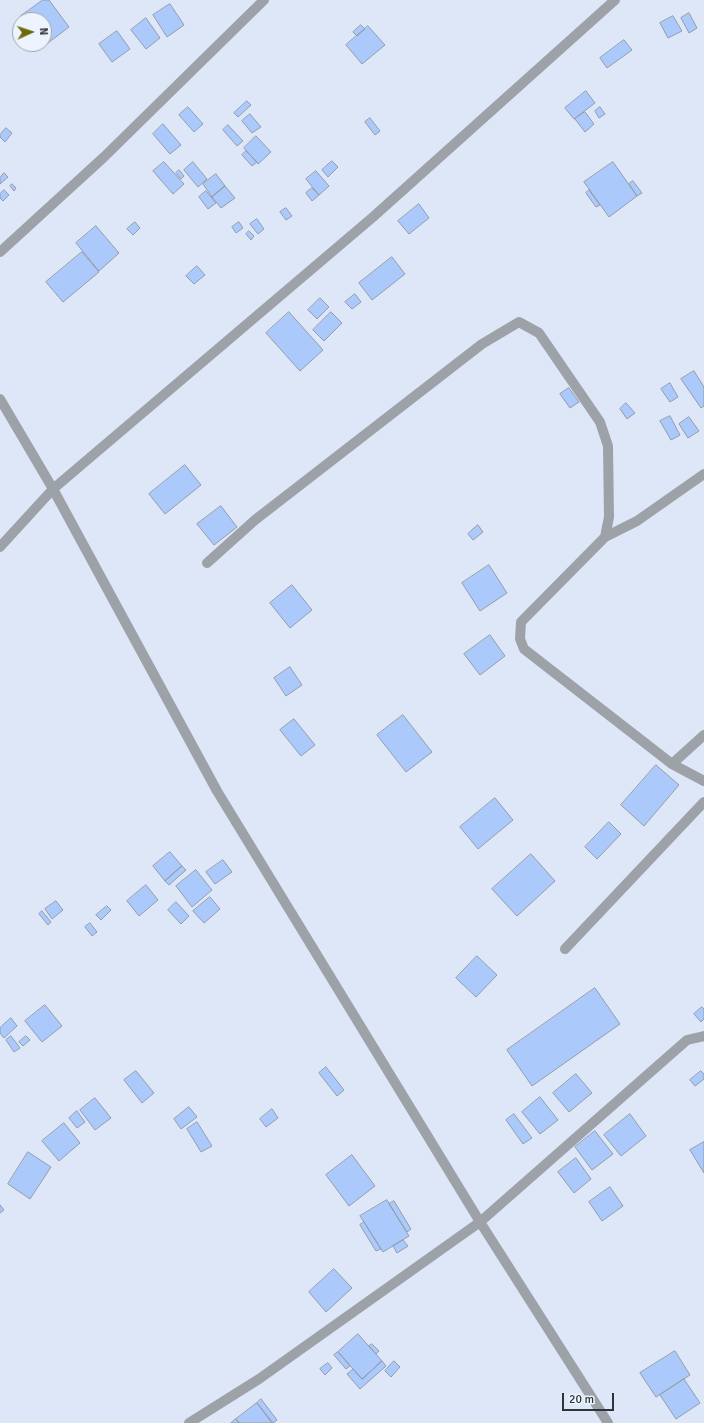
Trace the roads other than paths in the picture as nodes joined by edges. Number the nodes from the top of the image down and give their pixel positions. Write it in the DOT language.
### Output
graph roads {
  1 [pos="264,0"];
  2 [pos="615,0"];
  3 [pos="0,252"];
  4 [pos="0,399"];
  5 [pos="704,474"];
  6 [pos="53,489"];
  7 [pos="605,537"];
  8 [pos="0,547"];
  9 [pos="207,563"];
  10 [pos="704,735"];
  11 [pos="672,764"];
  12 [pos="704,781"];
  13 [pos="704,802"];
  14 [pos="565,949"];
  15 [pos="704,1036"];
  16 [pos="480,1222"];
  17 [pos="189,1423"];
  18 [pos="608,1423"];
  1 -- 3 [label="street"];
  2 -- 6 [label="street"];
  4 -- 6 [label="street"];
  5 -- 7 [label="street"];
  6 -- 8 [label="street"];
  6 -- 16 [label="street"];
  7 -- 9 [label="street"];
  7 -- 11 [label="street"];
  10 -- 11 [label="street"];
  11 -- 12 [label="street"];
  13 -- 14 [label="street"];
  15 -- 16 [label="street"];
  16 -- 17 [label="street"];
  16 -- 18 [label="street"];
}
